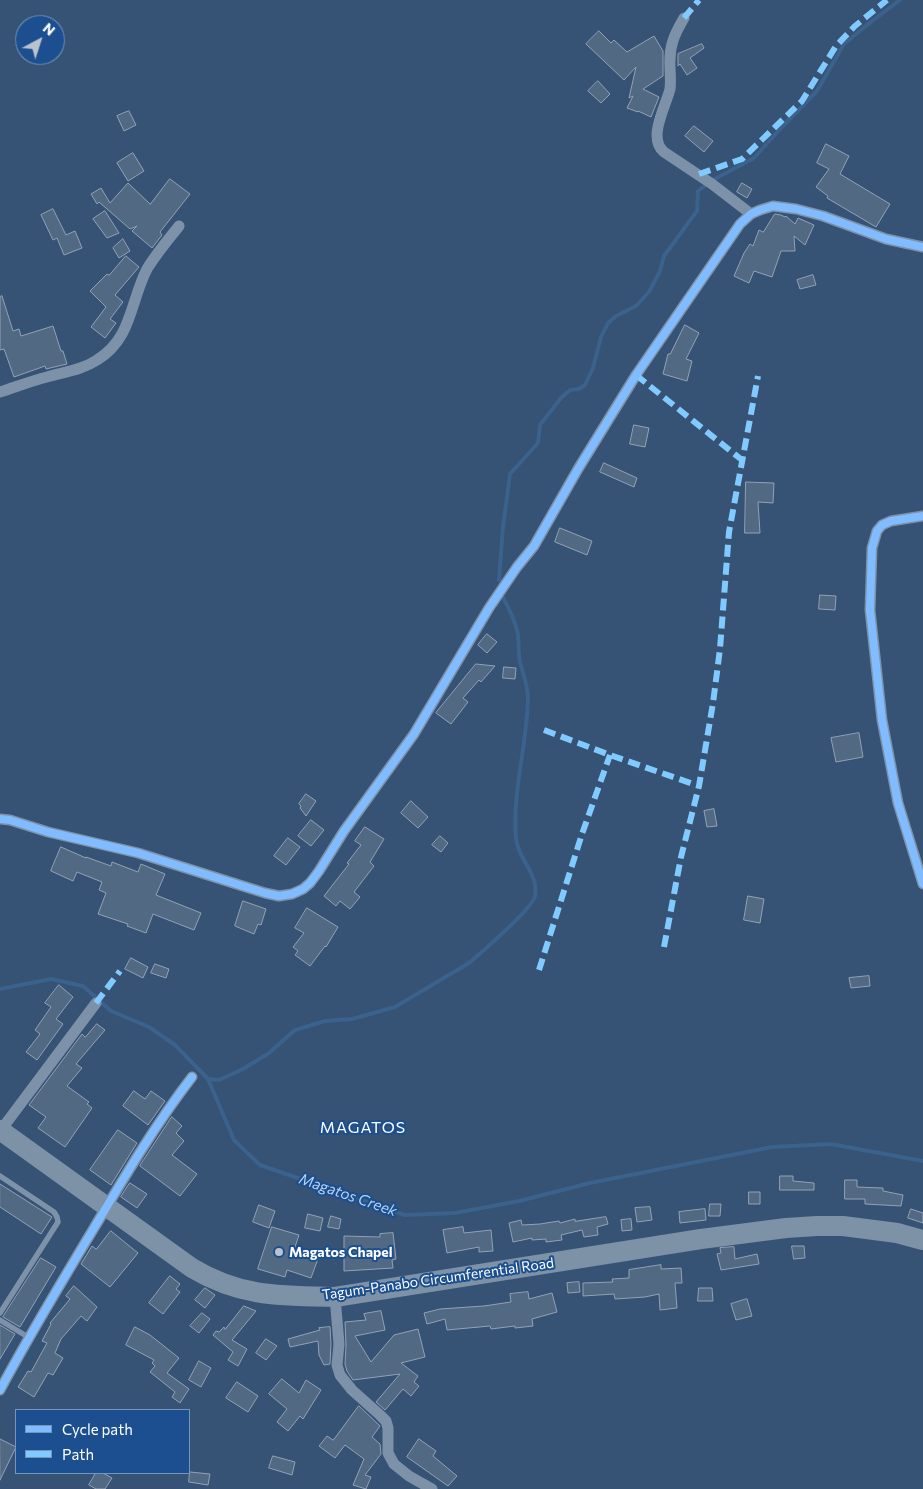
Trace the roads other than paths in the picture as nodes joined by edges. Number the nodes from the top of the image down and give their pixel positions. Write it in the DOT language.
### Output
graph roads {
  1 [pos="684,18"];
  2 [pos="751,214"];
  3 [pos="179,226"];
  4 [pos="923,247"];
  5 [pos="0,392"];
  6 [pos="923,516"];
  7 [pos="0,819"];
  8 [pos="923,884"];
  9 [pos="96,1003"];
  10 [pos="192,1077"];
  11 [pos="1,1130"];
  12 [pos="0,1176"];
  13 [pos="107,1206"];
  14 [pos="923,1240"];
  15 [pos="335,1296"];
  16 [pos="0,1313"];
  17 [pos="0,1320"];
  18 [pos="28,1337"];
  19 [pos="0,1390"];
  20 [pos="432,1489"];
  1 -- 2 [label="street"];
  2 -- 4 [label="street"];
  2 -- 7 [label="street"];
  3 -- 5 [label="street"];
  6 -- 8 [label="street"];
  9 -- 11 [label="street"];
  10 -- 13 [label="street"];
  11 -- 13 [label="highway, Tagum-Panabo Circumferential Road"];
  12 -- 16 [label="lane"];
  13 -- 15 [label="highway, Tagum-Panabo Circumferential Road"];
  13 -- 18 [label="street"];
  14 -- 15 [label="highway, Tagum-Panabo Circumferential Road"];
  15 -- 20 [label="street"];
  17 -- 18 [label="lane"];
  18 -- 19 [label="street"];
}
